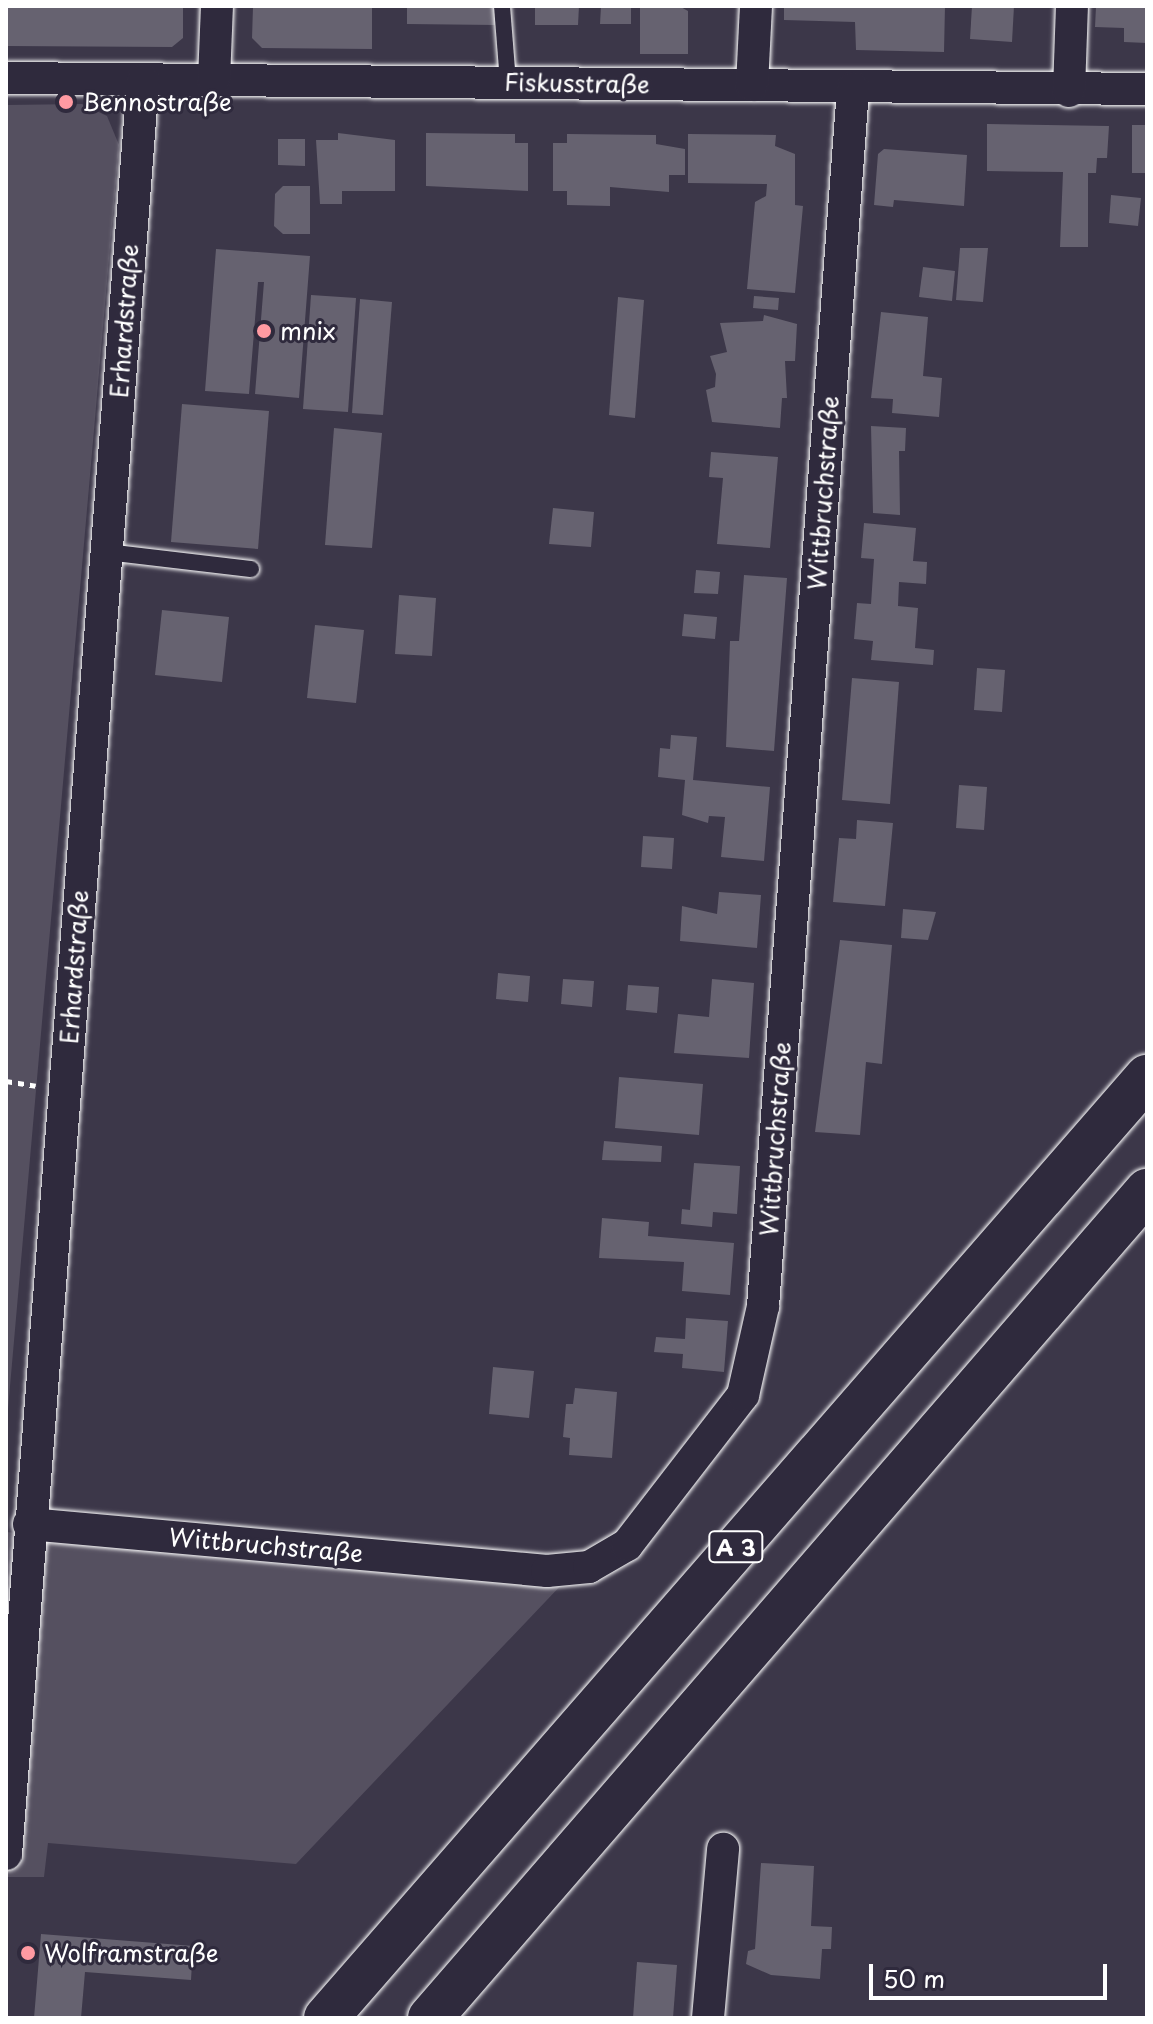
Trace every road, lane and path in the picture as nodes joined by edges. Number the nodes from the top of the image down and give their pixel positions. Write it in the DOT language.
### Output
graph roads {
  1 [pos="217,6"];
  2 [pos="502,6"];
  3 [pos="756,6"];
  4 [pos="1072,6"];
  5 [pos="6,78"];
  6 [pos="143,80"];
  7 [pos="214,80"];
  8 [pos="508,83"];
  9 [pos="752,85"];
  10 [pos="853,88"];
  11 [pos="1147,89"];
  12 [pos="1069,91"];
  13 [pos="106,552"];
  14 [pos="251,569"];
  15 [pos="1147,1077"];
  16 [pos="1147,1191"];
  17 [pos="29,1524"];
  18 [pos="723,1849"];
  19 [pos="6,1854"];
  20 [pos="326,2018"];
  21 [pos="430,2018"];
  22 [pos="708,2018"];
  1 -- 7 [label="street"];
  2 -- 8 [label="lane"];
  3 -- 9 [label="street"];
  4 -- 12 [label="street"];
  5 -- 6 [label="street, Fiskusstraße"];
  6 -- 7 [label="street, Fiskusstraße"];
  6 -- 13 [label="street, Erhardstraße"];
  7 -- 8 [label="street, Fiskusstraße"];
  8 -- 9 [label="street, Fiskusstraße"];
  9 -- 10 [label="street, Fiskusstraße"];
  10 -- 12 [label="street, Fiskusstraße"];
  10 -- 17 [label="street, Wittbruchstraße"];
  11 -- 12 [label="street, Fiskusstraße"];
  13 -- 14 [label="lane"];
  13 -- 17 [label="street, Erhardstraße"];
  15 -- 20 [label="highway, A 3"];
  16 -- 21 [label="highway"];
  17 -- 19 [label="street, Erhardstraße"];
  18 -- 22 [label="street"];
}
